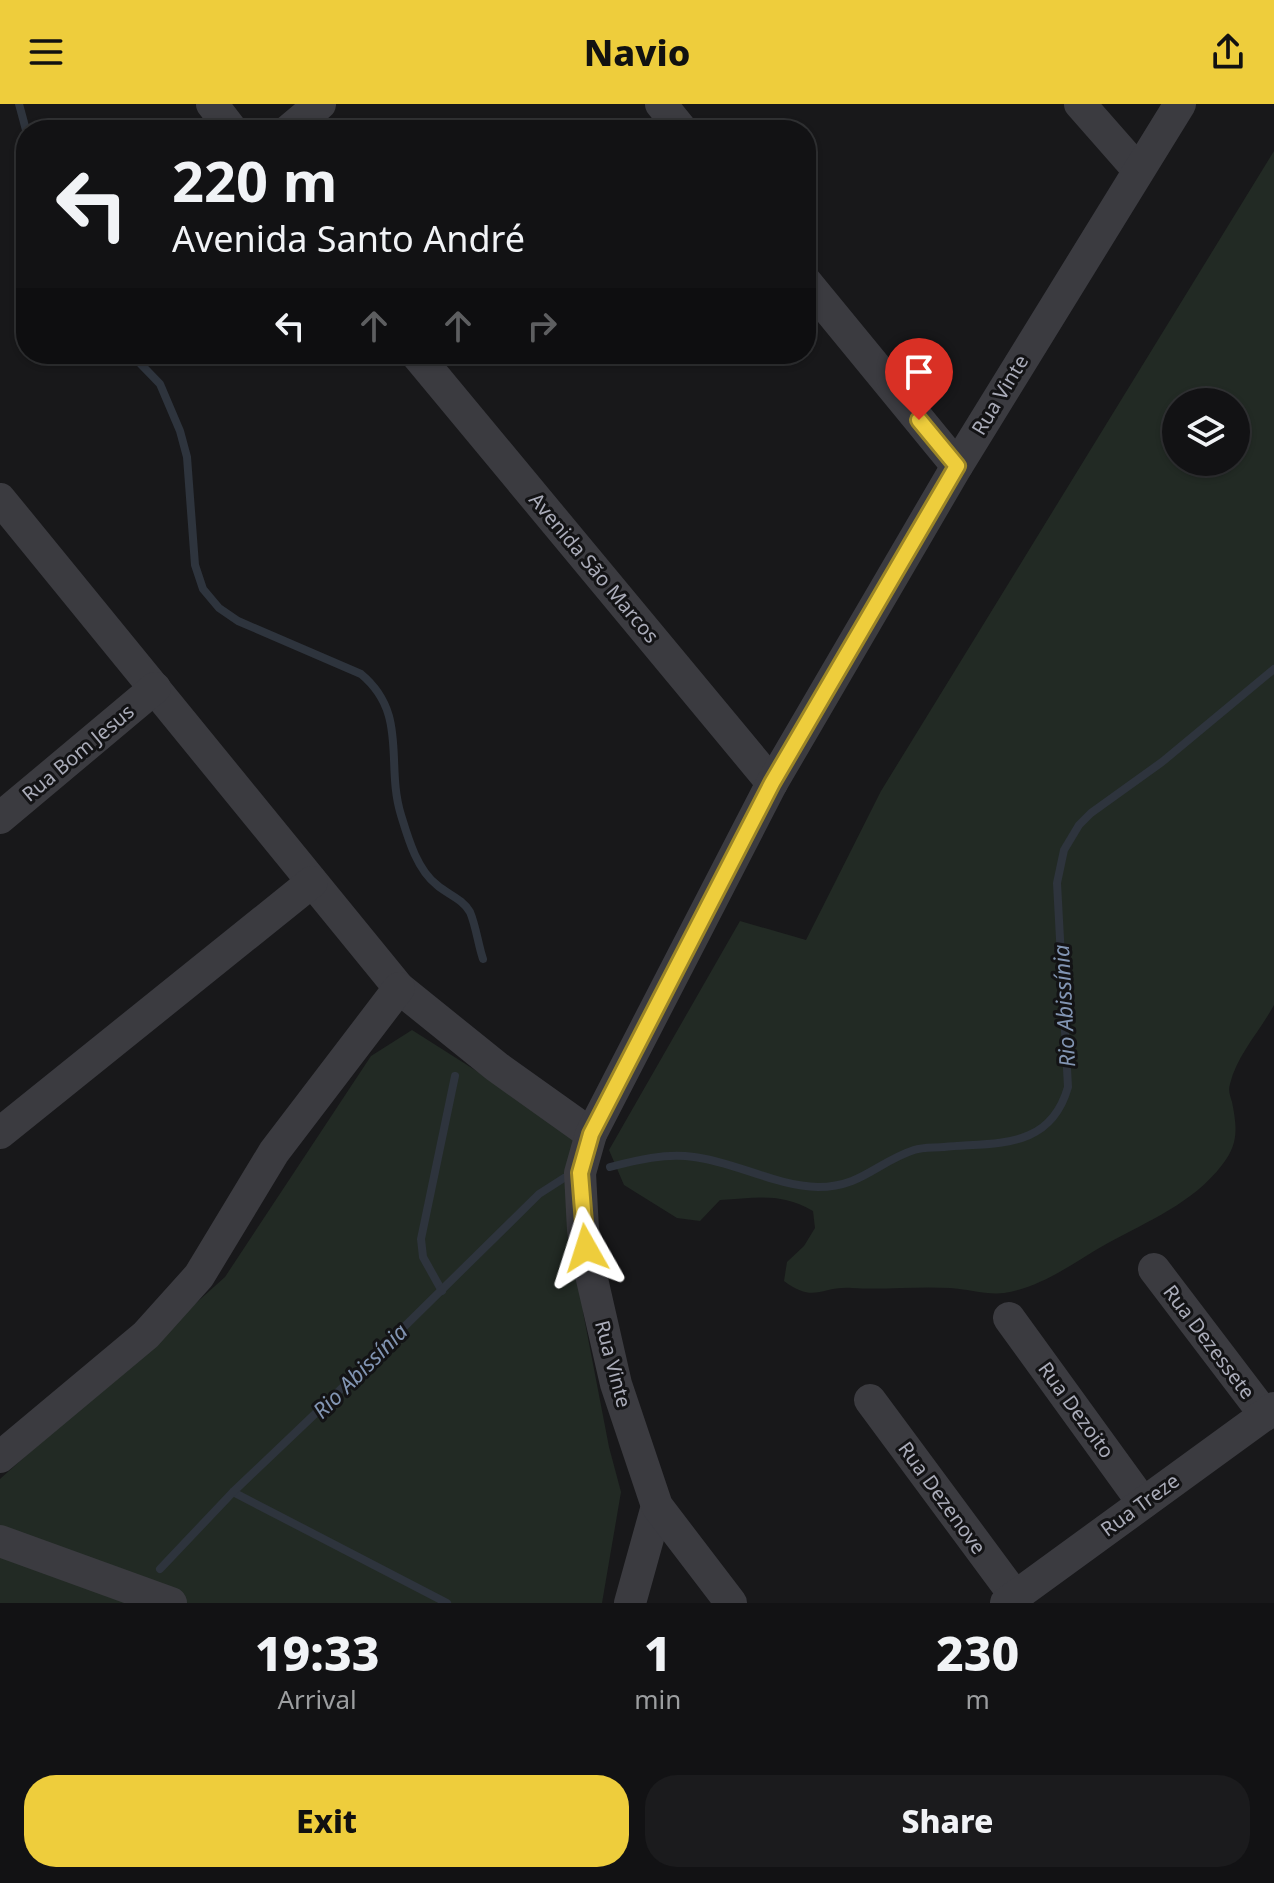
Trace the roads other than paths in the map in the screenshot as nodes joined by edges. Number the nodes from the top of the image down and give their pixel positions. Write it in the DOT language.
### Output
graph roads {
  1 [pos="212,104"];
  2 [pos="320,104"];
  3 [pos="661,104"];
  4 [pos="1080,104"];
  5 [pos="1180,104"];
  6 [pos="224,120"];
  7 [pos="301,120"];
  8 [pos="674,120"];
  9 [pos="1138,170"];
  10 [pos="816,294"];
  11 [pos="424,364"];
  12 [pos="957,466"];
  13 [pos="0,501"];
  14 [pos="155,688"];
  15 [pos="772,783"];
  16 [pos="0,818"];
  17 [pos="312,882"];
  18 [pos="399,988"];
  19 [pos="0,1133"];
  20 [pos="591,1134"];
  21 [pos="1154,1269"];
  22 [pos="1009,1318"];
  23 [pos="870,1400"];
  24 [pos="1269,1411"];
  25 [pos="0,1457"];
  26 [pos="1143,1503"];
  27 [pos="657,1506"];
  28 [pos="0,1541"];
  29 [pos="1010,1600"];
  30 [pos="171,1603"];
  31 [pos="630,1603"];
  32 [pos="731,1603"];
  1 -- 6 [label="street"];
  2 -- 7 [label="street"];
  3 -- 8 [label="street"];
  4 -- 9 [label="street"];
  5 -- 9 [label="street, Rua Vinte"];
  9 -- 12 [label="street, Rua Vinte"];
  10 -- 12 [label="street"];
  11 -- 15 [label="street, Avenida São Marcos"];
  12 -- 15 [label="street, Rua Vinte"];
  13 -- 14 [label="street"];
  14 -- 16 [label="street, Rua Bom Jesus"];
  14 -- 17 [label="street"];
  15 -- 20 [label="street, Rua Vinte"];
  17 -- 18 [label="street"];
  17 -- 19 [label="street"];
  18 -- 20 [label="street"];
  18 -- 25 [label="street"];
  20 -- 27 [label="street, Rua Vinte"];
  21 -- 24 [label="street, Rua Dezessete"];
  22 -- 26 [label="street, Rua Dezoito"];
  23 -- 29 [label="street, Rua Dezenove"];
  24 -- 26 [label="street, Rua Treze"];
  26 -- 29 [label="street, Rua Treze"];
  27 -- 31 [label="street"];
  27 -- 32 [label="street, Rua Vinte"];
  28 -- 30 [label="street"];
}
